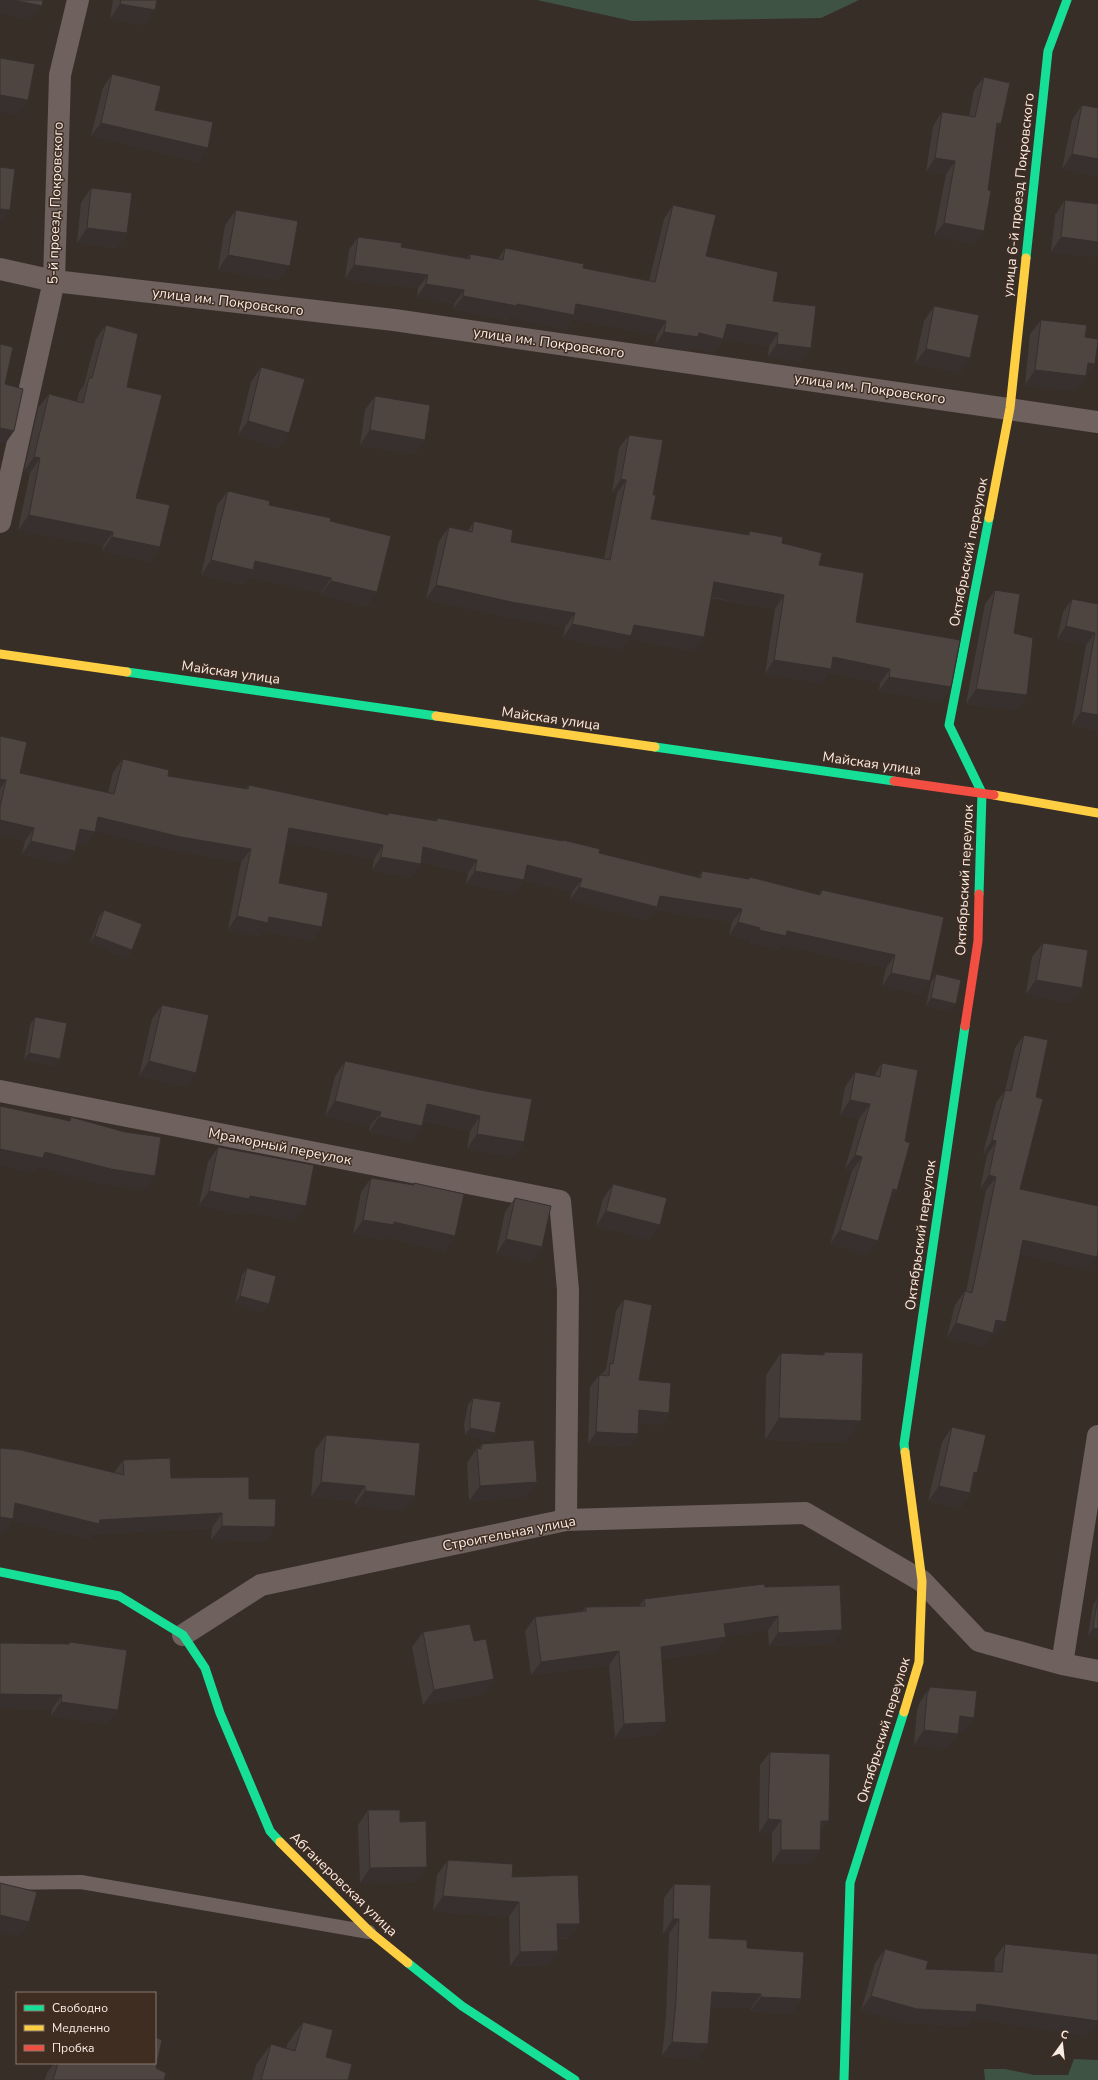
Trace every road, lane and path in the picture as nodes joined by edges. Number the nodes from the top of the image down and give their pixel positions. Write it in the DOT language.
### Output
graph roads {
  1 [pos="78,0"];
  2 [pos="1067,0"];
  3 [pos="0,269"];
  4 [pos="54,281"];
  5 [pos="1010,402"];
  6 [pos="1098,422"];
  7 [pos="0,522"];
  8 [pos="0,654"];
  9 [pos="982,793"];
  10 [pos="1098,814"];
  11 [pos="0,1091"];
  12 [pos="1098,1436"];
  13 [pos="566,1520"];
  14 [pos="0,1572"];
  15 [pos="922,1581"];
  16 [pos="183,1634"];
  17 [pos="1062,1664"];
  18 [pos="1098,1671"];
  19 [pos="0,1883"];
  20 [pos="370,1932"];
  21 [pos="575,2080"];
  22 [pos="844,2080"];
  1 -- 4 [label="street, 5-й проезд Покровского"];
  2 -- 5 [label="street, улица 6-й проезд Покровского"];
  3 -- 4 [label="street, улица им. Покровского"];
  4 -- 5 [label="street, улица им. Покровского"];
  4 -- 7 [label="street, 5-й проезд Покровского"];
  5 -- 6 [label="street, улица им. Покровского"];
  5 -- 9 [label="street, Октябрьский переулок"];
  8 -- 9 [label="street, Майская улица"];
  9 -- 10 [label="street, Майская улица"];
  9 -- 15 [label="street, Октябрьский переулок"];
  11 -- 13 [label="street, Мраморный переулок"];
  12 -- 17 [label="street"];
  13 -- 15 [label="street, Строительная улица"];
  13 -- 16 [label="street, Строительная улица"];
  14 -- 16 [label="street"];
  15 -- 17 [label="street, Строительная улица"];
  15 -- 22 [label="street, Октябрьский переулок"];
  16 -- 20 [label="street, Абганеровская улица"];
  17 -- 18 [label="street, Строительная улица"];
  19 -- 20 [label="lane"];
  20 -- 21 [label="street, Абганеровская улица"];
}
